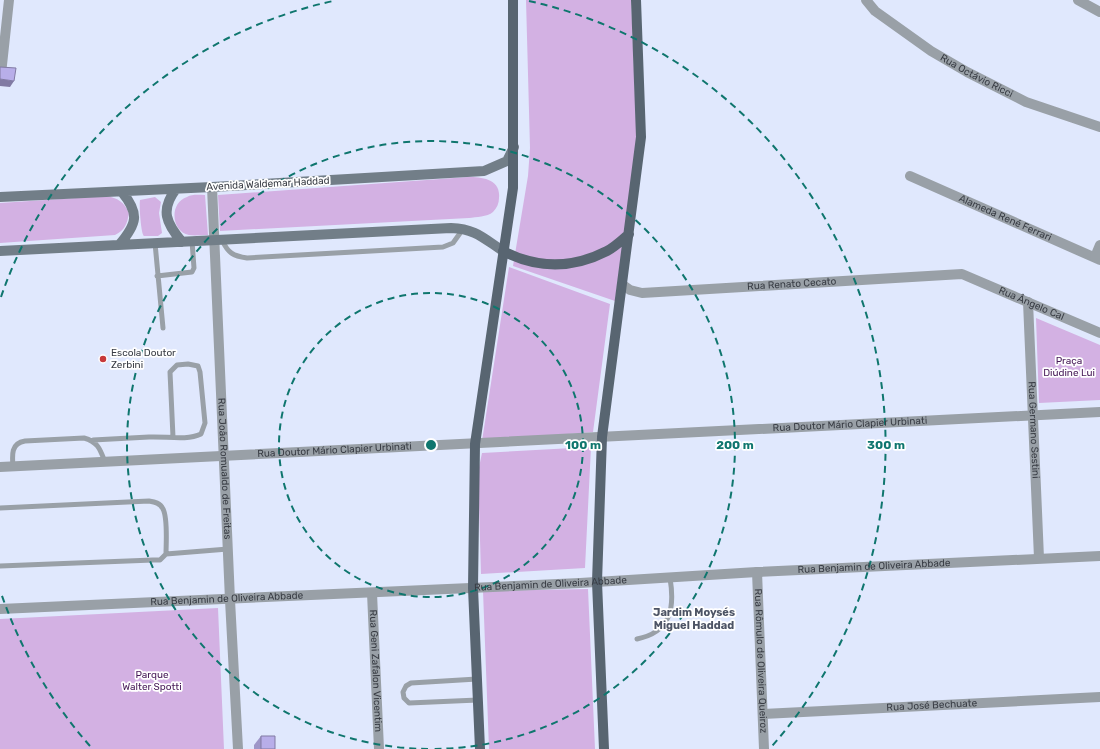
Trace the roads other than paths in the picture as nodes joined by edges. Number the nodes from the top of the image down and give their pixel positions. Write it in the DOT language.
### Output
graph roads {
  1 [pos="9,0"];
  2 [pos="513,0"];
  3 [pos="636,0"];
  4 [pos="866,0"];
  5 [pos="1078,0"];
  6 [pos="1100,12"];
  7 [pos="8,27"];
  8 [pos="0,39"];
  9 [pos="1,71"];
  10 [pos="1100,127"];
  11 [pos="515,137"];
  12 [pos="910,176"];
  13 [pos="212,187"];
  14 [pos="176,189"];
  15 [pos="122,192"];
  16 [pos="0,197"];
  17 [pos="464,228"];
  18 [pos="629,234"];
  19 [pos="217,240"];
  20 [pos="187,241"];
  21 [pos="155,243"];
  22 [pos="120,245"];
  23 [pos="1100,245"];
  24 [pos="503,251"];
  25 [pos="0,252"];
  26 [pos="1097,258"];
  27 [pos="962,274"];
  28 [pos="157,276"];
  29 [pos="623,285"];
  30 [pos="1028,302"];
  31 [pos="162,328"];
  32 [pos="1100,334"];
  33 [pos="1100,412"];
  34 [pos="1032,416"];
  35 [pos="173,437"];
  36 [pos="602,437"];
  37 [pos="93,440"];
  38 [pos="475,444"];
  39 [pos="224,457"];
  40 [pos="106,462"];
  41 [pos="0,467"];
  42 [pos="13,467"];
  43 [pos="0,508"];
  44 [pos="228,549"];
  45 [pos="166,554"];
  46 [pos="1100,556"];
  47 [pos="1039,558"];
  48 [pos="0,566"];
  49 [pos="757,572"];
  50 [pos="670,578"];
  51 [pos="597,582"];
  52 [pos="473,588"];
  53 [pos="372,593"];
  54 [pos="230,600"];
  55 [pos="0,609"];
  56 [pos="637,639"];
  57 [pos="477,679"];
  58 [pos="1100,697"];
  59 [pos="478,700"];
  60 [pos="763,714"];
  61 [pos="238,749"];
  62 [pos="379,749"];
  63 [pos="480,749"];
  64 [pos="604,749"];
  65 [pos="764,749"];
  1 -- 7 [label="street"];
  2 -- 11 [label="main road"];
  3 -- 18 [label="main road"];
  4 -- 10 [label="street, Rua Octávio Ricci"];
  5 -- 6 [label="street"];
  7 -- 8 [label="street"];
  7 -- 9 [label="street"];
  11 -- 13 [label="main road, Avenida Waldemar Haddad"];
  11 -- 24 [label="main road"];
  12 -- 26 [label="street, Alameda René Ferrari"];
  13 -- 14 [label="main road, Avenida Waldemar Haddad"];
  13 -- 19 [label="street, Rua João Romualdo de Freitas"];
  14 -- 15 [label="main road, Avenida Waldemar Haddad"];
  14 -- 20 [label="main road"];
  15 -- 16 [label="main road, Avenida Waldemar Haddad"];
  15 -- 22 [label="main road"];
  17 -- 19 [label="main road"];
  17 -- 19 [label="lane"];
  17 -- 24 [label="main road"];
  18 -- 24 [label="main road"];
  18 -- 29 [label="main road"];
  19 -- 20 [label="main road"];
  19 -- 39 [label="street, Rua João Romualdo de Freitas"];
  20 -- 21 [label="main road"];
  20 -- 28 [label="lane"];
  21 -- 22 [label="main road"];
  21 -- 28 [label="lane"];
  22 -- 25 [label="main road"];
  23 -- 26 [label="street"];
  24 -- 38 [label="main road"];
  27 -- 29 [label="street, Rua Renato Cecato"];
  27 -- 30 [label="street, Rua Ângelo Cal"];
  28 -- 31 [label="lane"];
  29 -- 36 [label="main road"];
  30 -- 32 [label="street, Rua Ângelo Cal"];
  30 -- 34 [label="street, Rua Germano Sestini"];
  33 -- 34 [label="street, Rua Doutor Mário Clapier Urbinati"];
  34 -- 36 [label="street, Rua Doutor Mário Clapier Urbinati"];
  34 -- 47 [label="street, Rua Germano Sestini"];
  35 -- 35 [label="lane"];
  35 -- 37 [label="lane"];
  36 -- 38 [label="street, Rua Doutor Mário Clapier Urbinati"];
  36 -- 51 [label="main road"];
  37 -- 40 [label="lane"];
  37 -- 42 [label="lane"];
  38 -- 39 [label="street, Rua Doutor Mário Clapier Urbinati"];
  38 -- 52 [label="main road"];
  39 -- 40 [label="street, Rua Doutor Mário Clapier Urbinati"];
  39 -- 44 [label="street, Rua João Romualdo de Freitas"];
  40 -- 42 [label="street, Rua Doutor Mário Clapier Urbinati"];
  41 -- 42 [label="street, Rua Doutor Mário Clapier Urbinati"];
  43 -- 45 [label="lane"];
  44 -- 45 [label="lane"];
  44 -- 54 [label="street, Rua João Romualdo de Freitas"];
  45 -- 48 [label="lane"];
  46 -- 47 [label="street, Rua Benjamin de Oliveira Abbade"];
  47 -- 49 [label="street, Rua Benjamin de Oliveira Abbade"];
  49 -- 50 [label="street, Rua Benjamin de Oliveira Abbade"];
  49 -- 60 [label="street, Rua Rômulo de Oliveira Queiroz"];
  50 -- 51 [label="street, Rua Benjamin de Oliveira Abbade"];
  50 -- 56 [label="lane"];
  51 -- 52 [label="street, Rua Benjamin de Oliveira Abbade"];
  51 -- 64 [label="main road"];
  52 -- 53 [label="street, Rua Benjamin de Oliveira Abbade"];
  52 -- 57 [label="main road"];
  53 -- 54 [label="street, Rua Benjamin de Oliveira Abbade"];
  53 -- 62 [label="street, Rua Geni Zafalon Vicentim"];
  54 -- 55 [label="street, Rua Benjamin de Oliveira Abbade"];
  54 -- 61 [label="street, Rua João Romualdo de Freitas"];
  57 -- 59 [label="main road"];
  57 -- 59 [label="lane"];
  58 -- 60 [label="street, Rua José Bechuate"];
  59 -- 63 [label="main road"];
  60 -- 65 [label="street, Rua Rômulo de Oliveira Queiroz"];
}
